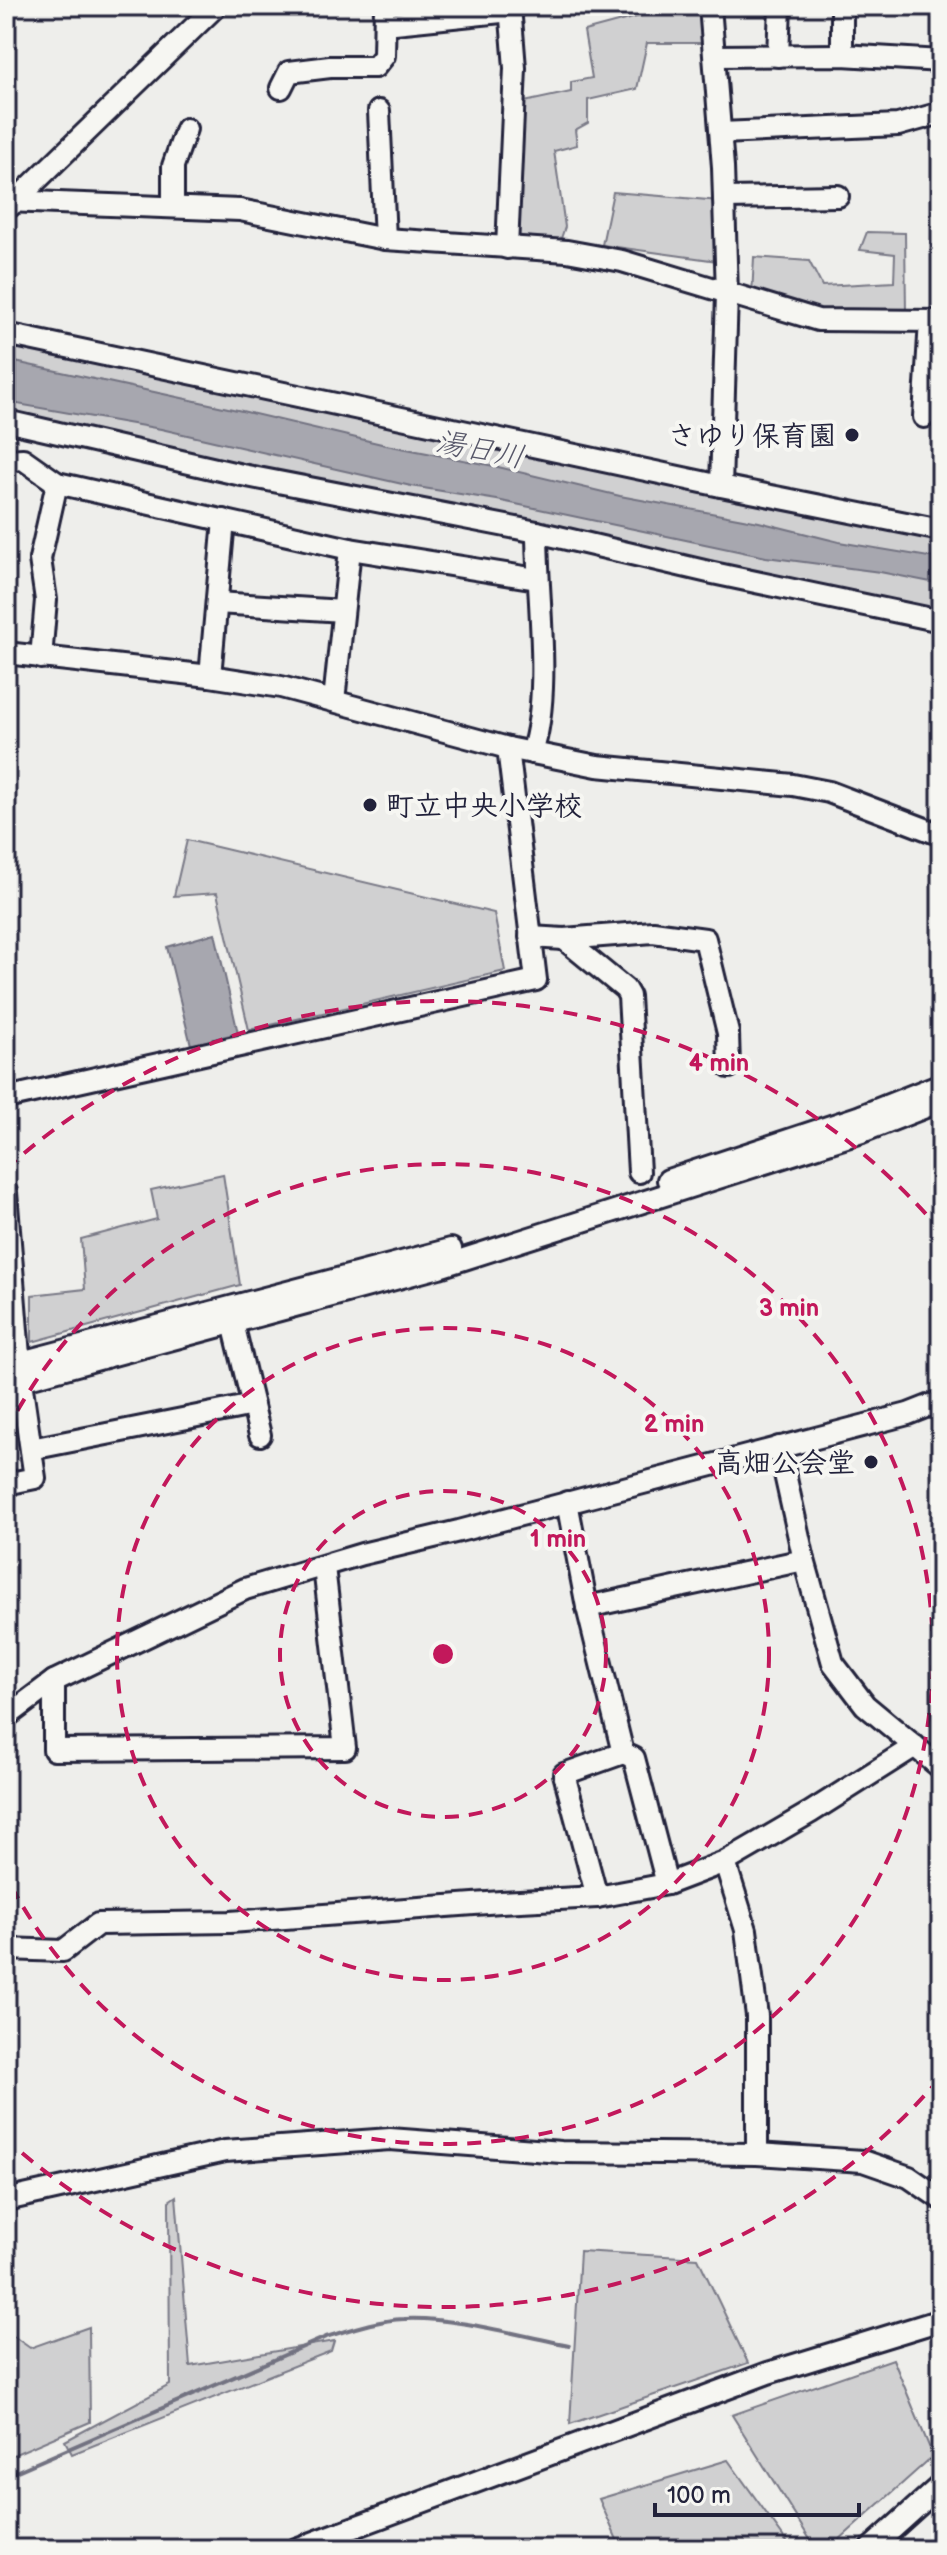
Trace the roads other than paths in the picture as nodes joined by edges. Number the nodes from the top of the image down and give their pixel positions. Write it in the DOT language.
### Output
graph roads {
  1 [pos="216,6"];
  2 [pos="710,6"];
  3 [pos="780,6"];
  4 [pos="842,6"];
  5 [pos="510,9"];
  6 [pos="385,15"];
  7 [pos="842,55"];
  8 [pos="715,56"];
  9 [pos="778,56"];
  10 [pos="941,61"];
  11 [pos="281,88"];
  12 [pos="379,111"];
  13 [pos="941,113"];
  14 [pos="186,129"];
  15 [pos="721,133"];
  16 [pos="838,196"];
  17 [pos="724,198"];
  18 [pos="9,204"];
  19 [pos="173,207"];
  20 [pos="385,239"];
  21 [pos="507,248"];
  22 [pos="727,294"];
  23 [pos="935,321"];
  24 [pos="6,334"];
  25 [pos="924,417"];
  26 [pos="6,421"];
  27 [pos="6,460"];
  28 [pos="57,483"];
  29 [pos="721,486"];
  30 [pos="224,520"];
  31 [pos="941,530"];
  32 [pos="537,532"];
  33 [pos="350,549"];
  34 [pos="537,579"];
  35 [pos="217,603"];
  36 [pos="343,611"];
  37 [pos="941,621"];
  38 [pos="6,653"];
  39 [pos="41,658"];
  40 [pos="210,676"];
  41 [pos="334,701"];
  42 [pos="508,748"];
  43 [pos="532,753"];
  44 [pos="941,835"];
  45 [pos="530,937"];
  46 [pos="564,939"];
  47 [pos="729,1067"];
  48 [pos="941,1084"];
  49 [pos="6,1098"];
  50 [pos="941,1101"];
  51 [pos="639,1172"];
  52 [pos="7,1203"];
  53 [pos="233,1323"];
  54 [pos="13,1373"];
  55 [pos="941,1401"];
  56 [pos="253,1405"];
  57 [pos="260,1435"];
  58 [pos="779,1447"];
  59 [pos="31,1449"];
  60 [pos="6,1484"];
  61 [pos="567,1502"];
  62 [pos="804,1560"];
  63 [pos="324,1567"];
  64 [pos="587,1607"];
  65 [pos="54,1681"];
  66 [pos="7,1709"];
  67 [pos="915,1746"];
  68 [pos="623,1753"];
  69 [pos="941,1768"];
  70 [pos="725,1862"];
  71 [pos="667,1884"];
  72 [pos="597,1897"];
  73 [pos="6,1949"];
  74 [pos="757,2154"];
  75 [pos="941,2199"];
  76 [pos="6,2200"];
  77 [pos="941,2320"];
  78 [pos="941,2485"];
  79 [pos="296,2549"];
  80 [pos="870,2549"];
  1 -- 18 [label="street"];
  2 -- 8 [label="street"];
  3 -- 9 [label="street"];
  4 -- 7 [label="street"];
  5 -- 6 [label="street"];
  5 -- 21 [label="street"];
  6 -- 11 [label="street"];
  7 -- 9 [label="street"];
  7 -- 10 [label="street"];
  8 -- 9 [label="street"];
  8 -- 15 [label="street"];
  12 -- 20 [label="street"];
  13 -- 15 [label="street"];
  14 -- 19 [label="street"];
  15 -- 17 [label="street"];
  16 -- 17 [label="street"];
  17 -- 22 [label="street"];
  18 -- 19 [label="street"];
  19 -- 20 [label="street"];
  20 -- 21 [label="street"];
  21 -- 22 [label="street"];
  22 -- 23 [label="street"];
  22 -- 29 [label="street"];
  23 -- 25 [label="street"];
  24 -- 29 [label="street"];
  26 -- 32 [label="street"];
  27 -- 28 [label="street"];
  28 -- 30 [label="street"];
  28 -- 39 [label="street"];
  29 -- 31 [label="street"];
  30 -- 33 [label="street"];
  30 -- 35 [label="street"];
  32 -- 34 [label="street"];
  32 -- 37 [label="street"];
  33 -- 34 [label="street"];
  33 -- 36 [label="street"];
  34 -- 43 [label="street"];
  35 -- 36 [label="street"];
  35 -- 40 [label="street"];
  36 -- 41 [label="street"];
  38 -- 39 [label="street"];
  39 -- 40 [label="street"];
  40 -- 41 [label="street"];
  41 -- 42 [label="street"];
  42 -- 43 [label="street"];
  42 -- 45 [label="street"];
  43 -- 44 [label="street"];
  45 -- 46 [label="street"];
  45 -- 49 [label="street"];
  46 -- 47 [label="street"];
  46 -- 51 [label="street"];
  48 -- 54 [label="street"];
  50 -- 53 [label="street"];
  52 -- 54 [label="street"];
  53 -- 54 [label="street"];
  53 -- 56 [label="street"];
  54 -- 59 [label="street"];
  55 -- 58 [label="street"];
  56 -- 57 [label="street"];
  56 -- 59 [label="street"];
  58 -- 61 [label="street"];
  58 -- 62 [label="street"];
  59 -- 60 [label="street"];
  61 -- 63 [label="street"];
  61 -- 64 [label="street"];
  62 -- 64 [label="street"];
  62 -- 67 [label="street"];
  63 -- 65 [label="street"];
  63 -- 65 [label="street"];
  64 -- 68 [label="street"];
  65 -- 66 [label="street"];
  67 -- 69 [label="street"];
  67 -- 70 [label="street"];
  68 -- 71 [label="street"];
  68 -- 72 [label="street"];
  70 -- 71 [label="street"];
  70 -- 74 [label="street"];
  71 -- 72 [label="street"];
  72 -- 73 [label="street"];
  74 -- 75 [label="street"];
  74 -- 76 [label="street"];
  77 -- 79 [label="street"];
  78 -- 80 [label="street"];
}
